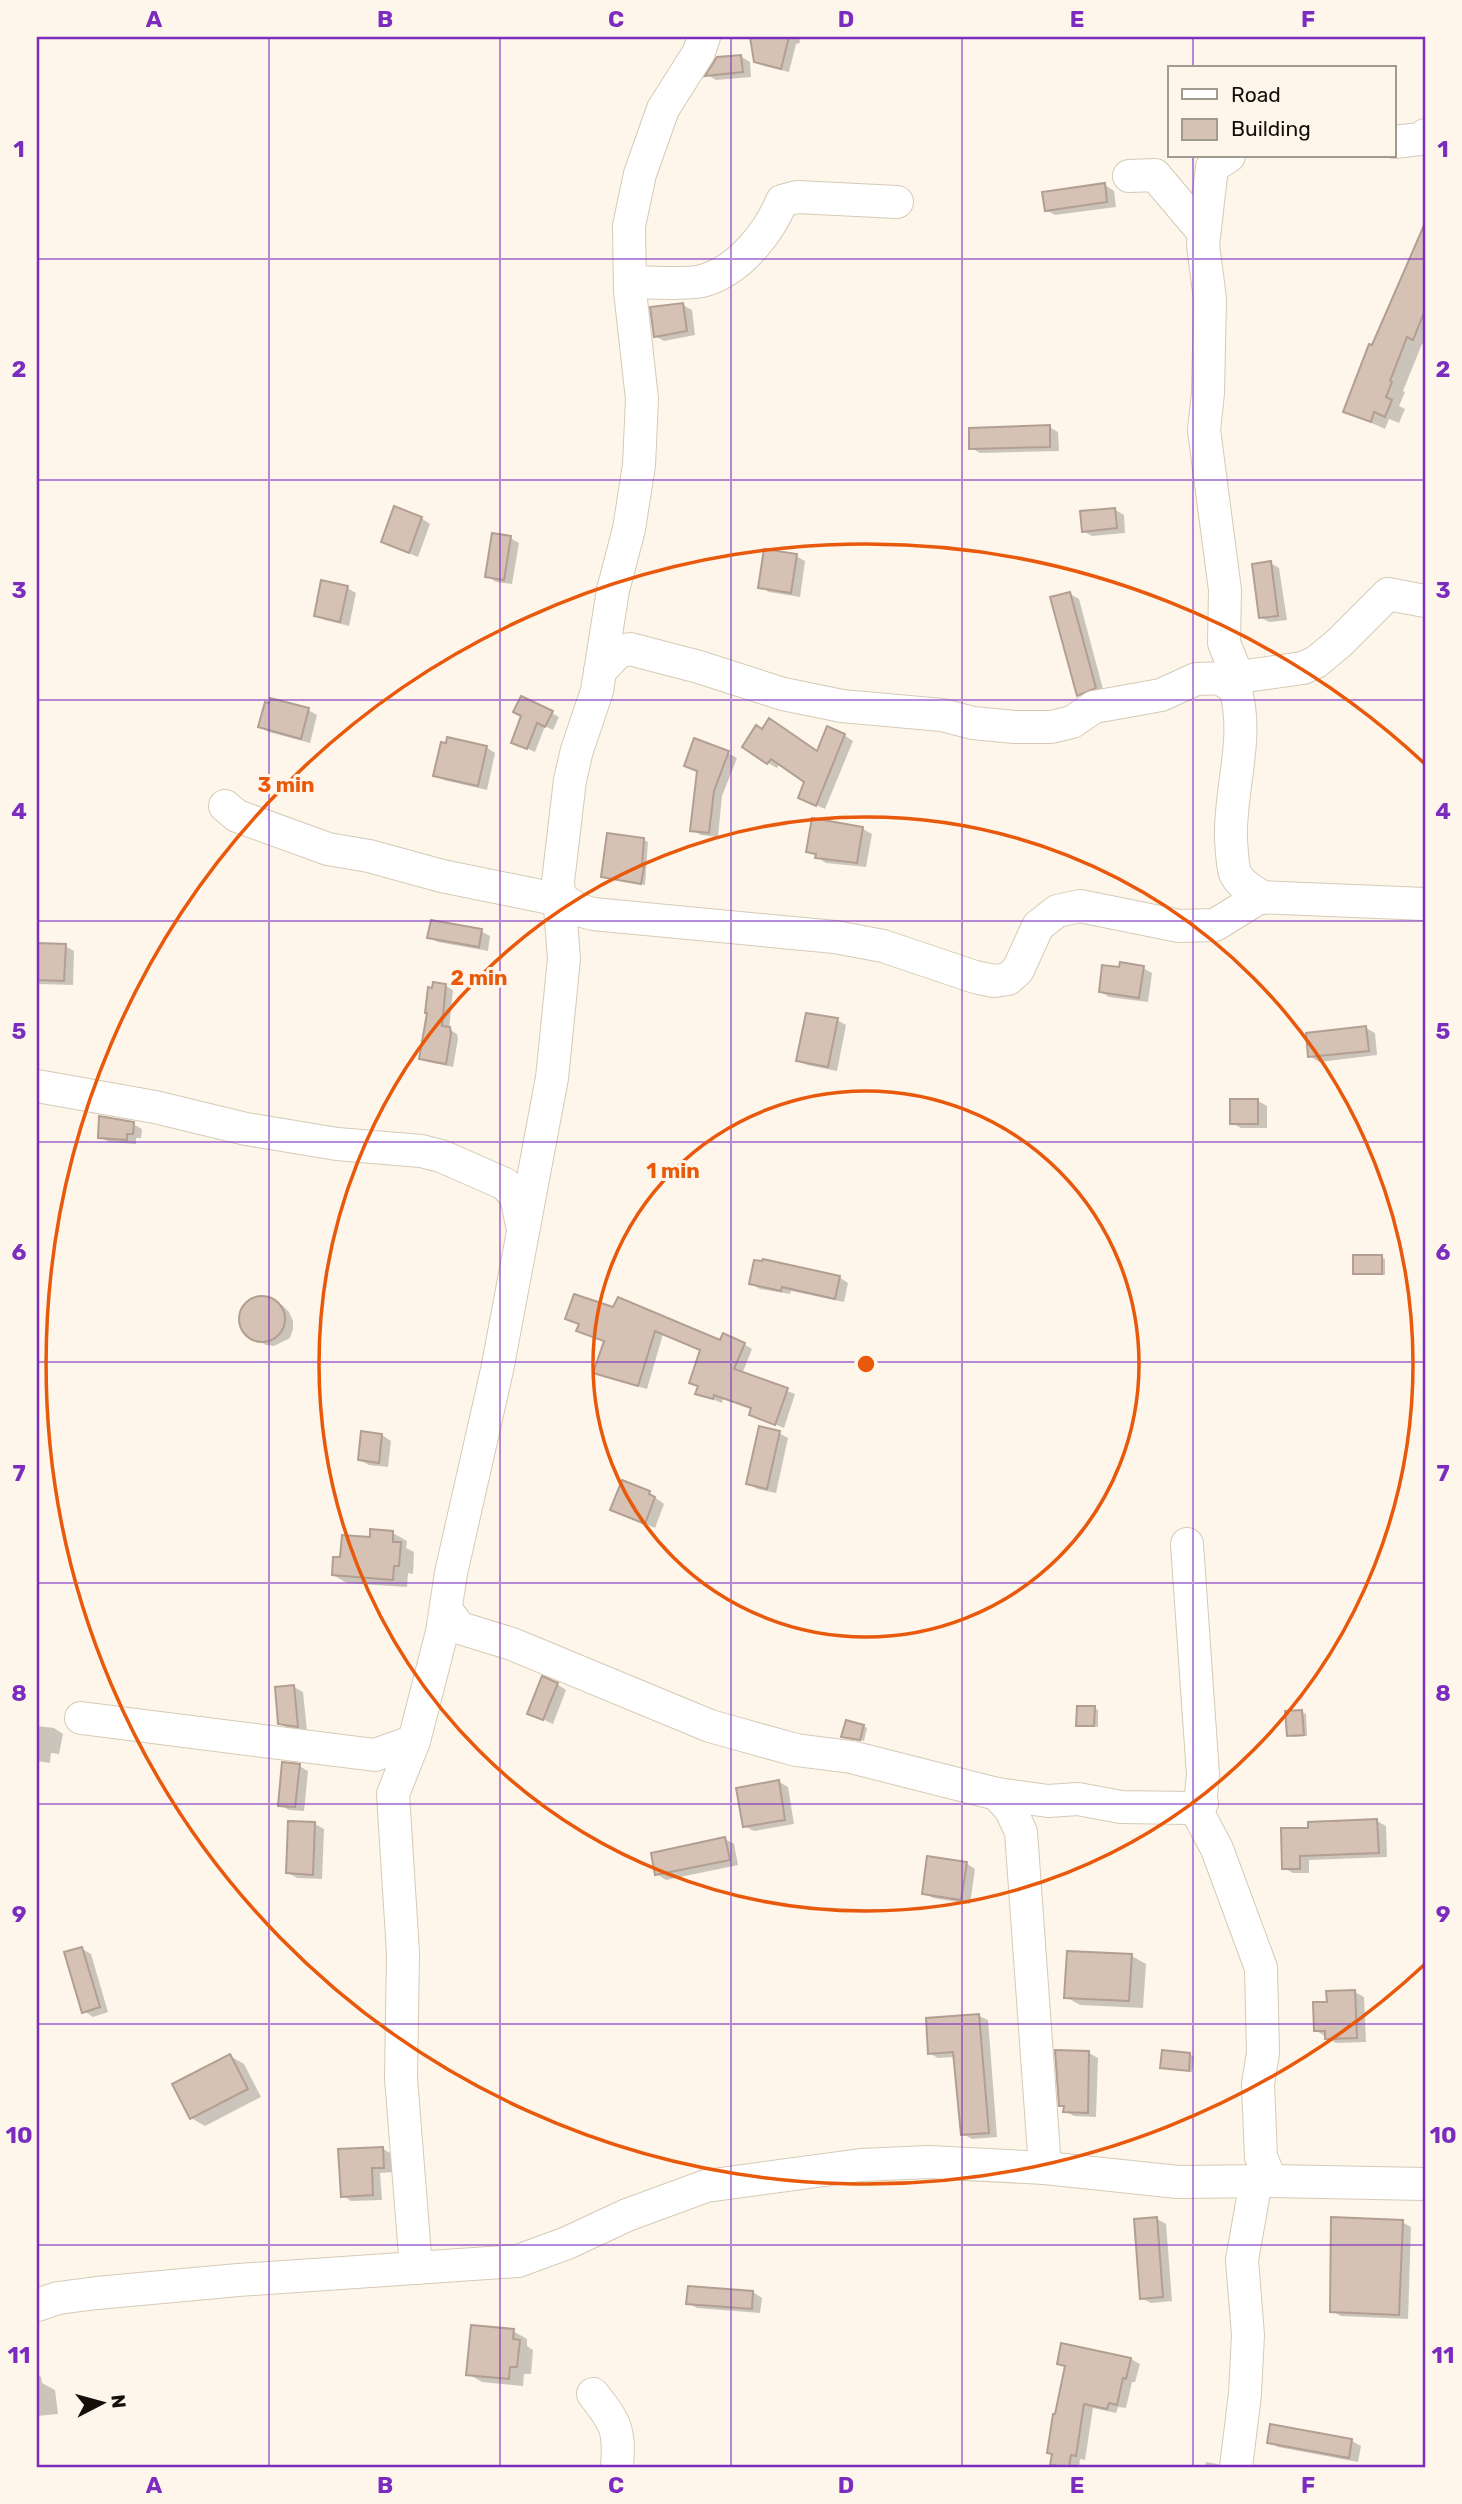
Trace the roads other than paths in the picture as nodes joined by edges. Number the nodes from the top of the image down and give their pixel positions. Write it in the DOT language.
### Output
graph roads {
  1 [pos="704,37"];
  2 [pos="1425,135"];
  3 [pos="1396,142"];
  4 [pos="1220,162"];
  5 [pos="897,202"];
  6 [pos="1204,233"];
  7 [pos="630,282"];
  8 [pos="1425,601"];
  9 [pos="618,640"];
  10 [pos="1233,681"];
  11 [pos="225,806"];
  12 [pos="1235,873"];
  13 [pos="1264,898"];
  14 [pos="1425,904"];
  15 [pos="565,908"];
  16 [pos="1223,919"];
  17 [pos="37,1086"];
  18 [pos="536,1163"];
  19 [pos="505,1184"];
  20 [pos="524,1231"];
  21 [pos="1186,1544"];
  22 [pos="450,1623"];
  23 [pos="81,1718"];
  24 [pos="414,1741"];
  25 [pos="375,1755"];
  26 [pos="393,1794"];
  27 [pos="997,1794"];
  28 [pos="1048,1801"];
  29 [pos="1196,1809"];
  30 [pos="1021,1832"];
  31 [pos="1045,2168"];
  32 [pos="1264,2181"];
  33 [pos="1425,2184"];
  34 [pos="416,2268"];
  35 [pos="37,2305"];
  36 [pos="593,2394"];
  37 [pos="617,2467"];
  38 [pos="1236,2467"];
  1 -- 7 [label="street"];
  2 -- 3 [label="street"];
  4 -- 6 [label="street"];
  4 -- 6 [label="street"];
  5 -- 7 [label="street"];
  6 -- 10 [label="street"];
  7 -- 9 [label="street"];
  8 -- 10 [label="street"];
  9 -- 10 [label="street"];
  9 -- 15 [label="street"];
  10 -- 12 [label="street"];
  11 -- 15 [label="street"];
  12 -- 13 [label="street"];
  12 -- 16 [label="street"];
  13 -- 14 [label="street"];
  13 -- 16 [label="street"];
  15 -- 16 [label="street"];
  15 -- 18 [label="street"];
  17 -- 19 [label="street"];
  18 -- 19 [label="street"];
  18 -- 20 [label="street"];
  19 -- 20 [label="street"];
  20 -- 22 [label="street"];
  21 -- 29 [label="street"];
  22 -- 24 [label="street"];
  22 -- 27 [label="street"];
  23 -- 25 [label="street"];
  24 -- 25 [label="street"];
  24 -- 26 [label="street"];
  25 -- 26 [label="street"];
  26 -- 34 [label="street"];
  27 -- 28 [label="street"];
  27 -- 30 [label="street"];
  28 -- 29 [label="street"];
  28 -- 30 [label="street"];
  29 -- 32 [label="street"];
  30 -- 31 [label="street"];
  31 -- 32 [label="street"];
  31 -- 34 [label="street"];
  32 -- 33 [label="street"];
  32 -- 38 [label="street"];
  34 -- 35 [label="street"];
  36 -- 37 [label="street"];
}
